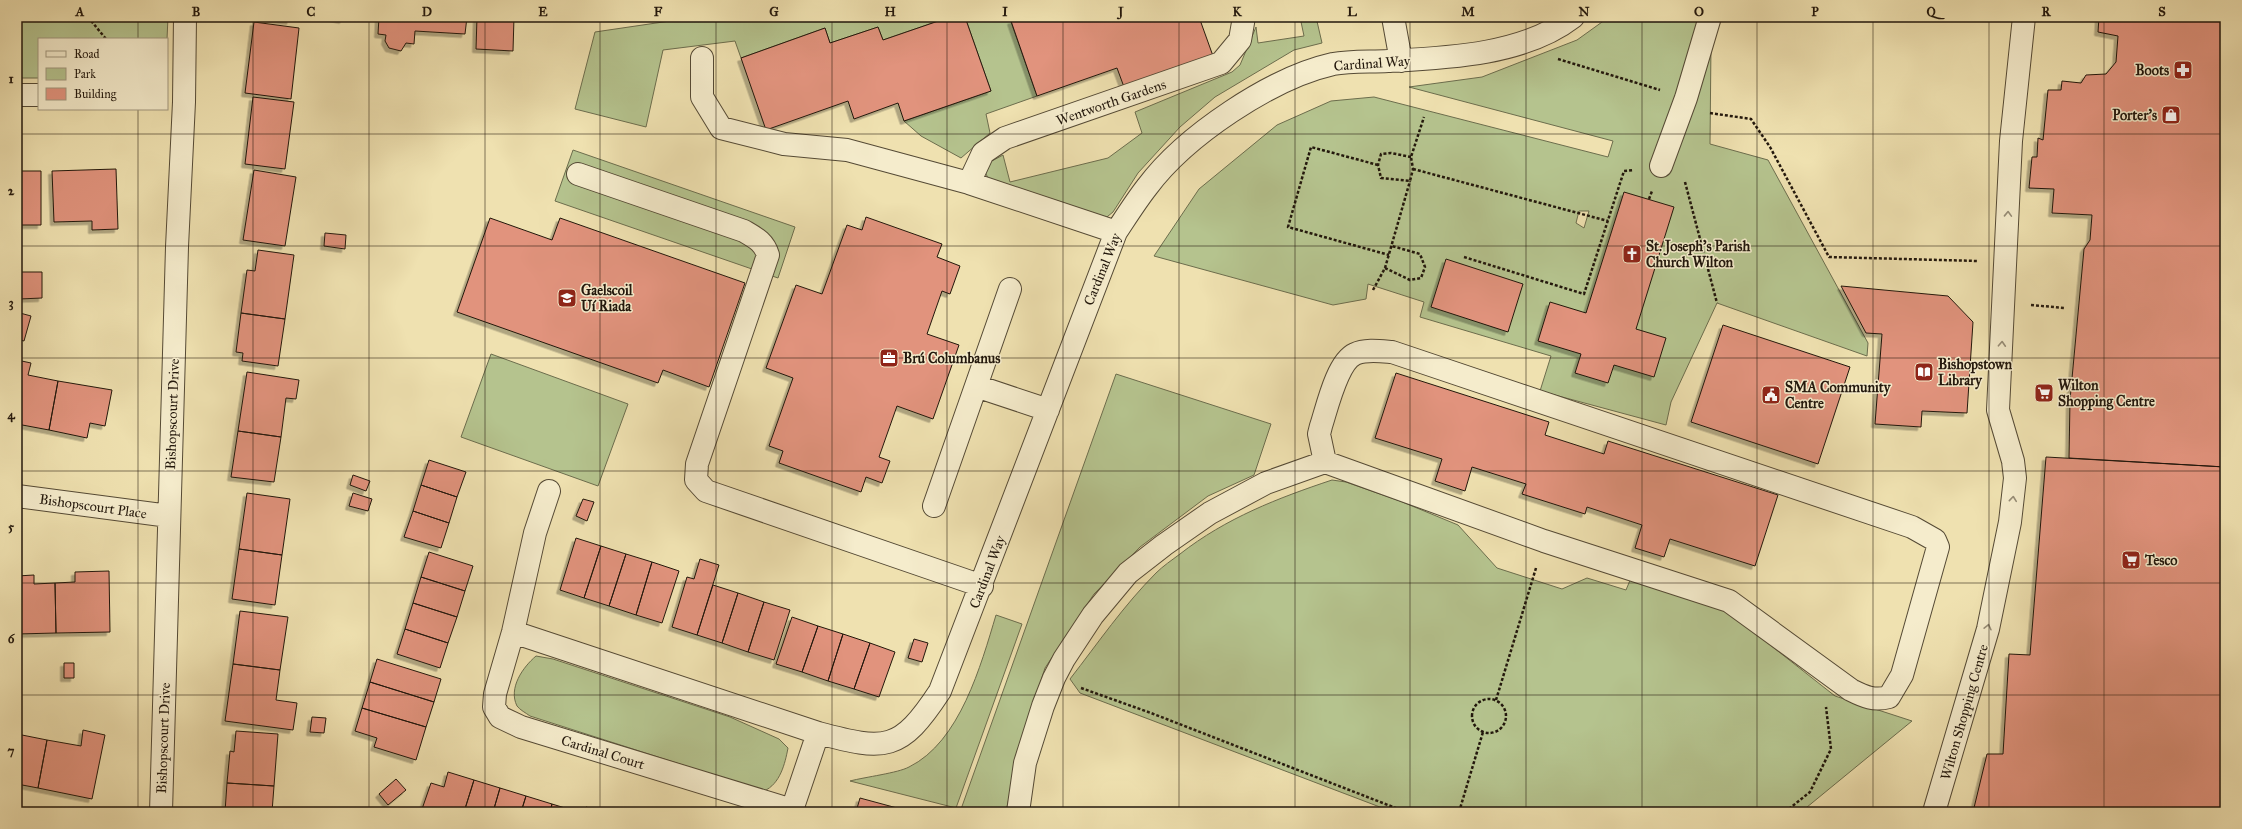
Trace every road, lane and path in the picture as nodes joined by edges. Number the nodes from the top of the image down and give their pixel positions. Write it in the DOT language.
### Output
graph roads {
  1 [pos="88,17"];
  2 [pos="185,17"];
  3 [pos="1244,17"];
  4 [pos="1393,17"];
  5 [pos="1573,17"];
  6 [pos="1710,17"];
  7 [pos="2024,17"];
  8 [pos="105,38"];
  9 [pos="702,58"];
  10 [pos="1401,61"];
  11 [pos="17,95"];
  12 [pos="38,95"];
  13 [pos="175,101"];
  14 [pos="1703,112"];
  15 [pos="1424,117"];
  16 [pos="1411,157"];
  17 [pos="1378,165"];
  18 [pos="1661,166"];
  19 [pos="1413,169"];
  20 [pos="578,174"];
  21 [pos="1410,181"];
  22 [pos="969,183"];
  23 [pos="1608,221"];
  24 [pos="1116,232"];
  25 [pos="1392,246"];
  26 [pos="1389,255"];
  27 [pos="1464,257"];
  28 [pos="1979,261"];
  29 [pos="1385,268"];
  30 [pos="1010,289"];
  31 [pos="1373,290"];
  32 [pos="976,386"];
  33 [pos="1048,410"];
  34 [pos="1325,462"];
  35 [pos="549,491"];
  36 [pos="17,496"];
  37 [pos="934,506"];
  38 [pos="169,516"];
  39 [pos="1544,541"];
  40 [pos="982,586"];
  41 [pos="513,632"];
  42 [pos="1054,678"];
  43 [pos="1496,700"];
  44 [pos="1825,704"];
  45 [pos="1483,732"];
  46 [pos="818,733"];
  47 [pos="792,811"];
  48 [pos="161,812"];
  49 [pos="1018,812"];
  50 [pos="1406,812"];
  51 [pos="1459,812"];
  52 [pos="1785,812"];
  53 [pos="1934,812"];
  1 -- 8 [label="path"];
  2 -- 13 [label="street, Bishopscourt Drive"];
  3 -- 22 [label="street, Wentworth Gardens"];
  4 -- 10 [label="street"];
  5 -- 10 [label="street, Cardinal Way"];
  6 -- 18 [label="street"];
  53 -- 7 [label="street, Wilton Shopping Centre, one-way"];
  9 -- 22 [label="street"];
  10 -- 24 [label="street, Cardinal Way"];
  11 -- 12 [label="street"];
  13 -- 38 [label="street, Bishopscourt Drive"];
  14 -- 28 [label="path"];
  15 -- 16 [label="path"];
  16 -- 17 [label="path"];
  16 -- 19 [label="path"];
  17 -- 21 [label="path"];
  17 -- 26 [label="path"];
  18 -- 23 [label="path"];
  19 -- 21 [label="path"];
  19 -- 23 [label="path"];
  20 -- 40 [label="street"];
  21 -- 25 [label="path"];
  22 -- 24 [label="street"];
  23 -- 27 [label="path"];
  24 -- 33 [label="street, Cardinal Way"];
  25 -- 26 [label="path"];
  25 -- 29 [label="path"];
  26 -- 29 [label="path"];
  29 -- 31 [label="path"];
  30 -- 32 [label="street"];
  32 -- 33 [label="street"];
  32 -- 37 [label="street"];
  33 -- 40 [label="street, Cardinal Way"];
  34 -- 39 [label="street"];
  34 -- 39 [label="street"];
  34 -- 42 [label="street"];
  35 -- 41 [label="street, Cardinal Court"];
  36 -- 38 [label="street, Bishopscourt Place"];
  38 -- 48 [label="street, Bishopscourt Drive"];
  39 -- 43 [label="path"];
  40 -- 46 [label="street, Cardinal Way"];
  41 -- 46 [label="street"];
  41 -- 47 [label="street, Cardinal Court"];
  42 -- 49 [label="street"];
  42 -- 50 [label="path"];
  43 -- 45 [label="path"];
  43 -- 45 [label="path"];
  44 -- 52 [label="path"];
  45 -- 51 [label="path"];
  46 -- 47 [label="street, Cardinal Court"];
}
